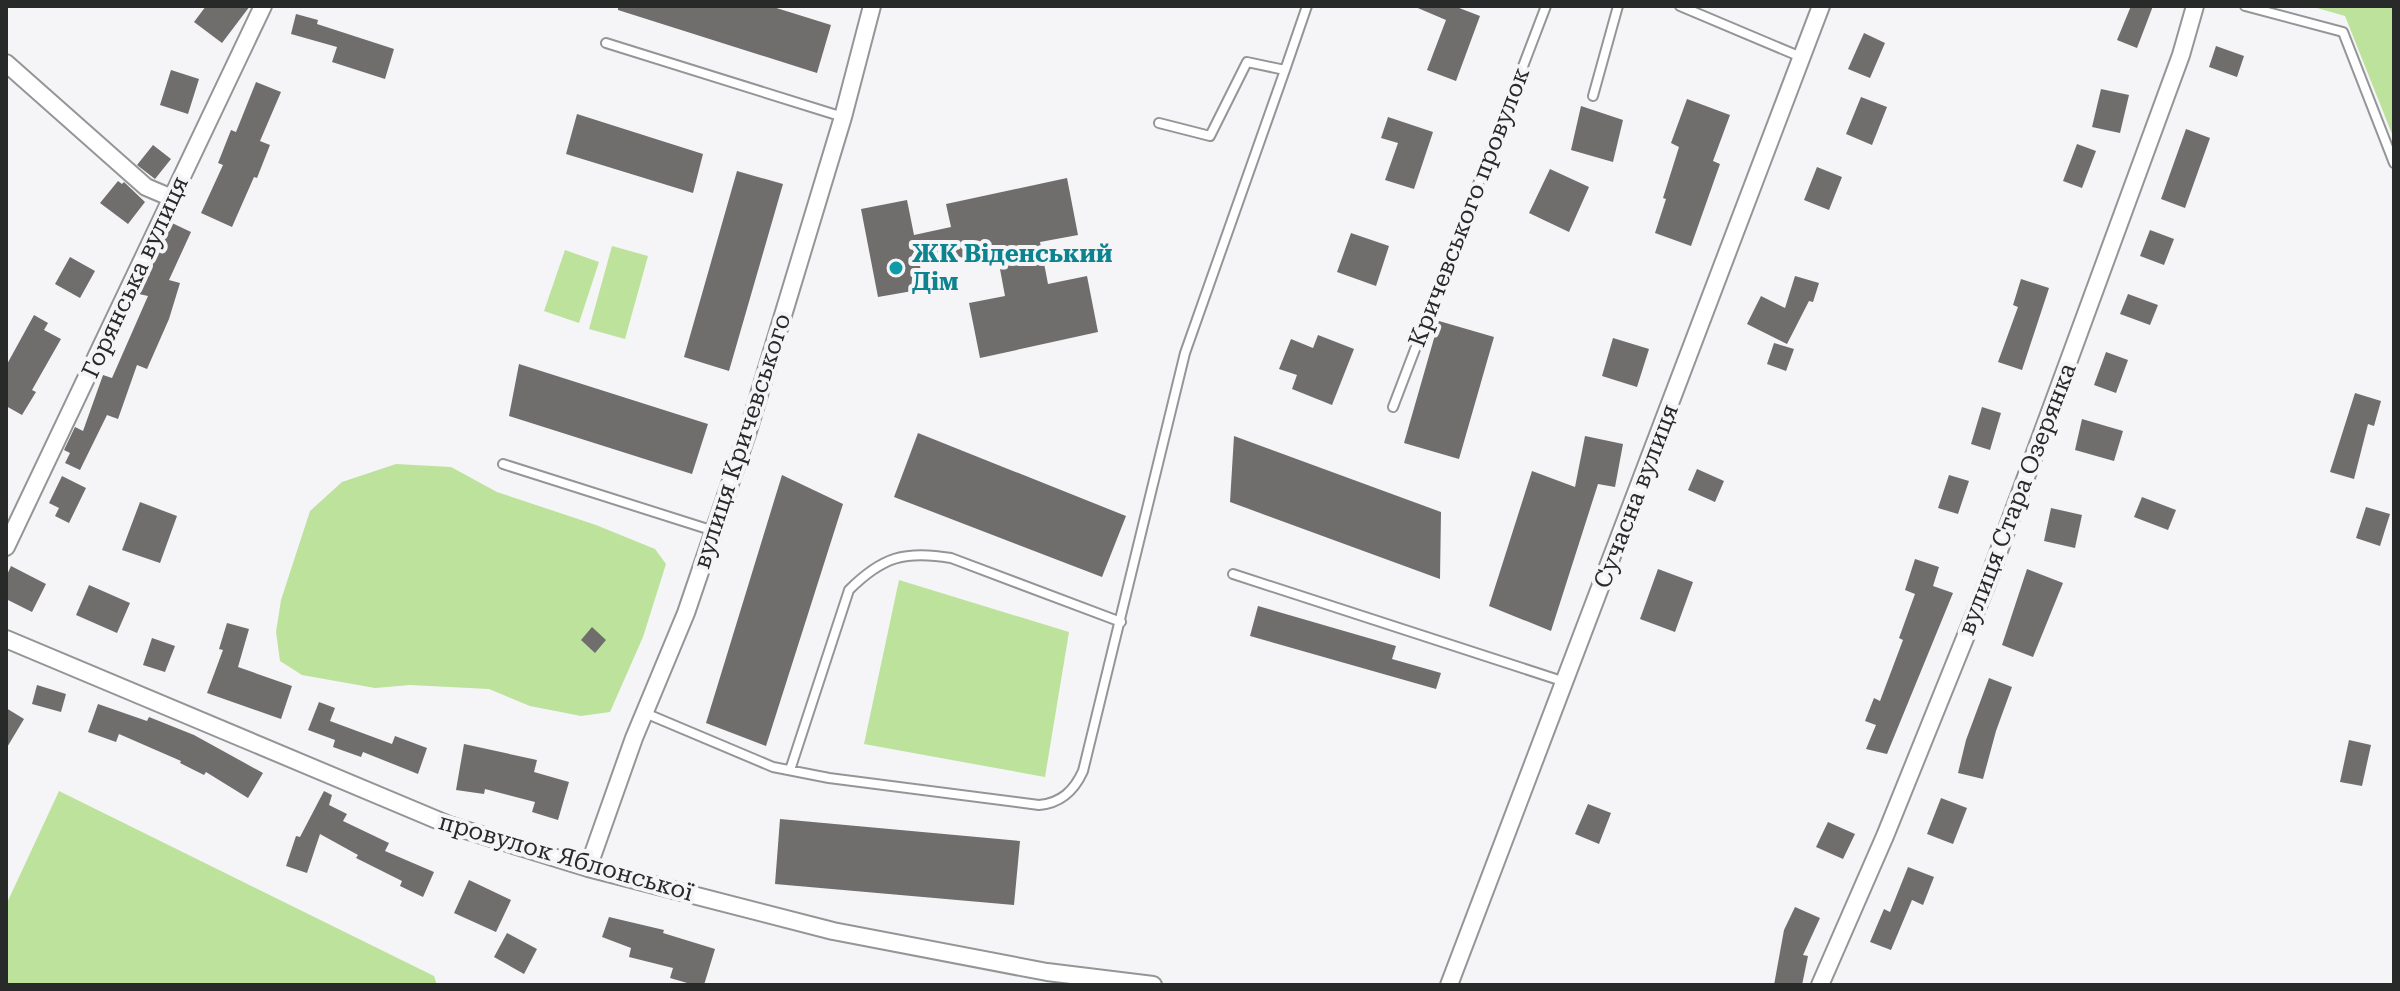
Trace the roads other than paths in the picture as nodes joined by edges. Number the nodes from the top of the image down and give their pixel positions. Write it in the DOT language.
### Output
graph roads {
  1 [pos="263,6"];
  2 [pos="872,6"];
  3 [pos="1307,6"];
  4 [pos="1546,6"];
  5 [pos="1618,6"];
  6 [pos="1680,6"];
  7 [pos="1821,6"];
  8 [pos="2195,6"];
  9 [pos="2245,6"];
  10 [pos="606,43"];
  11 [pos="1802,57"];
  12 [pos="6,63"];
  13 [pos="1285,70"];
  14 [pos="1593,96"];
  15 [pos="843,117"];
  16 [pos="1159,123"];
  17 [pos="2394,163"];
  18 [pos="172,198"];
  19 [pos="1393,407"];
  20 [pos="503,464"];
  21 [pos="714,531"];
  22 [pos="6,547"];
  23 [pos="1233,574"];
  24 [pos="1121,622"];
  25 [pos="6,639"];
  26 [pos="1565,682"];
  27 [pos="645,713"];
  28 [pos="790,770"];
  29 [pos="588,868"];
  30 [pos="1153,985"];
  31 [pos="1449,985"];
  32 [pos="1820,985"];
  1 -- 18 [label="street, Горянська вулиця"];
  2 -- 15 [label="street, вулиця Кричевського"];
  3 -- 13 [label="lane"];
  4 -- 19 [label="lane, Кричевського провулок"];
  5 -- 14 [label="lane"];
  6 -- 11 [label="lane"];
  7 -- 11 [label="street, Сучасна вулиця"];
  8 -- 32 [label="street, вулиця Стара Озерянка"];
  9 -- 17 [label="lane"];
  10 -- 15 [label="lane"];
  11 -- 26 [label="street, Сучасна вулиця"];
  12 -- 18 [label="street"];
  13 -- 16 [label="lane"];
  13 -- 24 [label="lane"];
  15 -- 21 [label="street, вулиця Кричевського"];
  18 -- 22 [label="street, Горянська вулиця"];
  20 -- 21 [label="lane"];
  21 -- 27 [label="street, вулиця Кричевського"];
  23 -- 26 [label="lane"];
  24 -- 28 [label="lane"];
  24 -- 28 [label="lane"];
  25 -- 29 [label="street, провулок Яблонської"];
  26 -- 31 [label="street, Сучасна вулиця"];
  27 -- 28 [label="lane"];
  27 -- 29 [label="street, вулиця Кричевського"];
  29 -- 30 [label="street, провулок Яблонської"];
}
